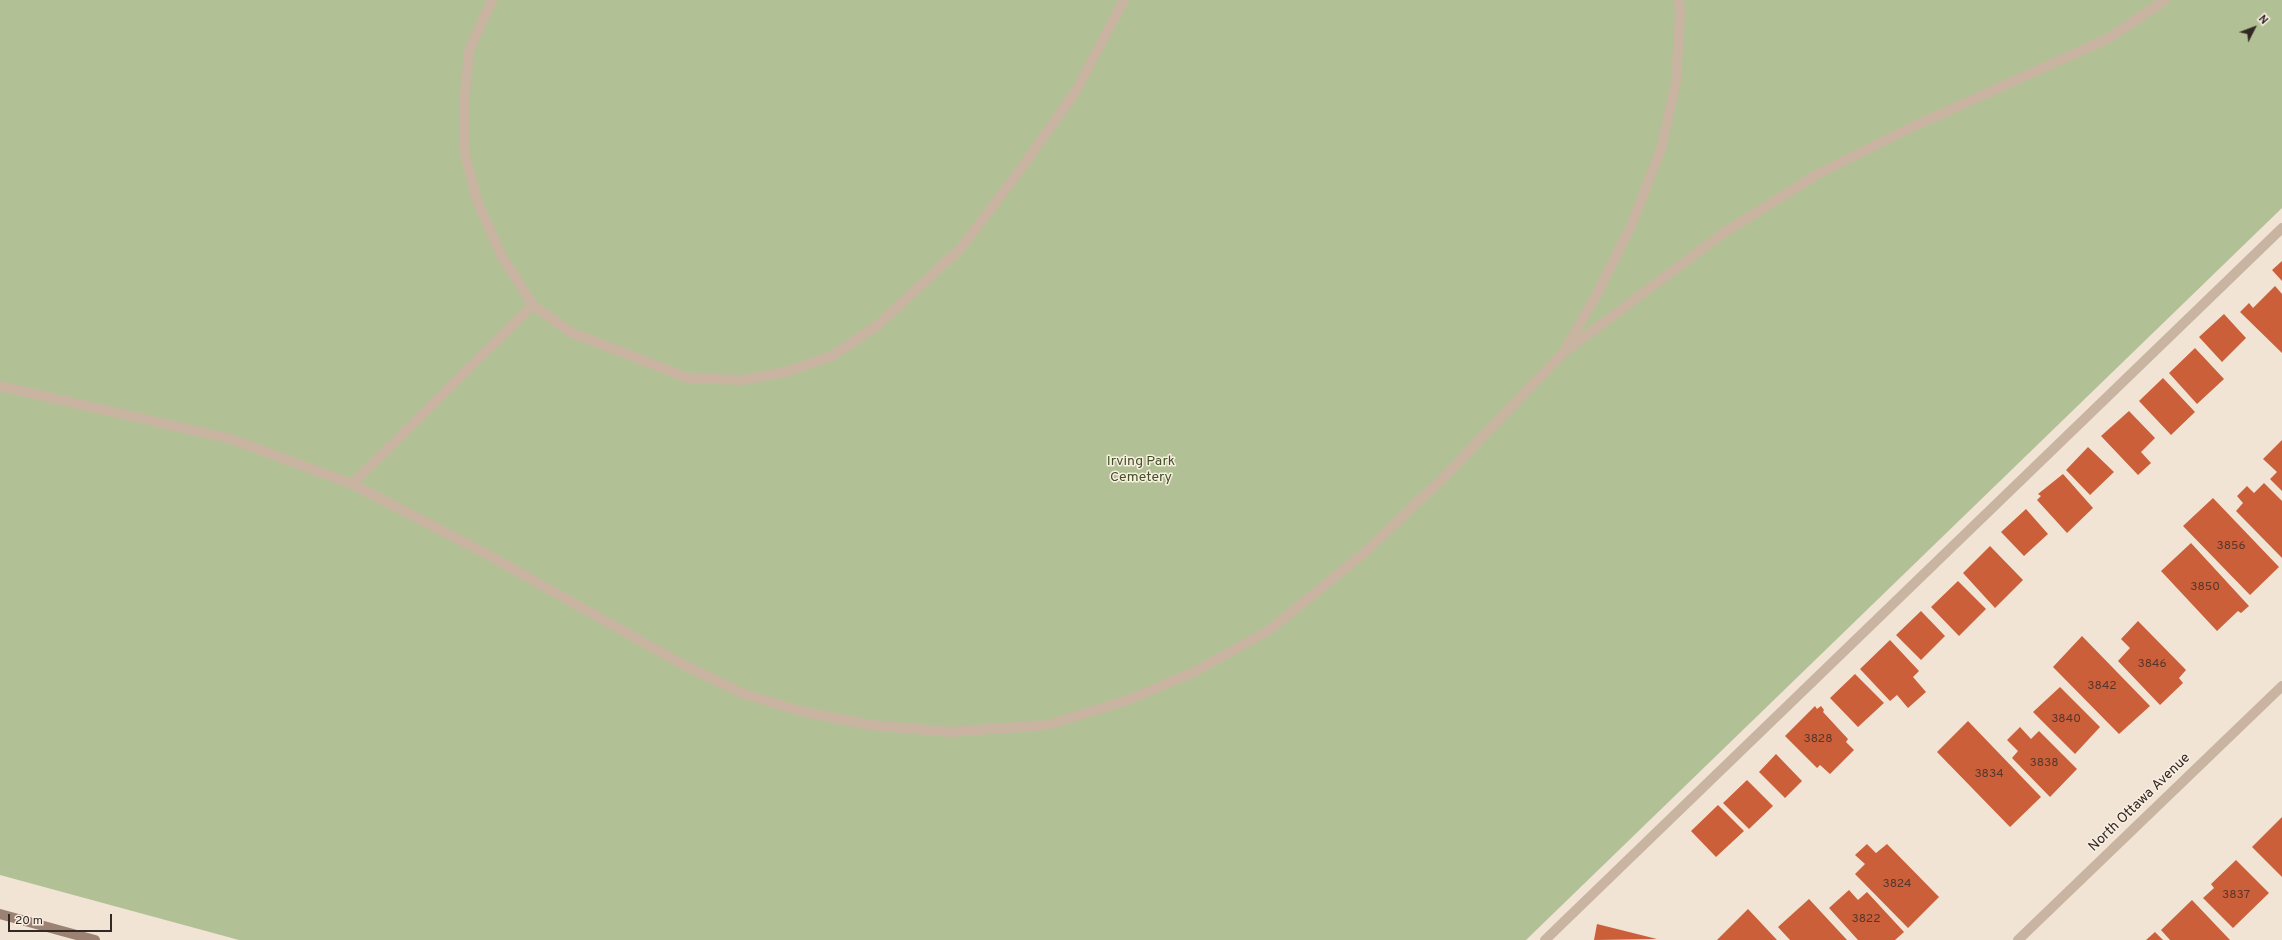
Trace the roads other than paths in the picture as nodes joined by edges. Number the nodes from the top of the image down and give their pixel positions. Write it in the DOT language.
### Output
graph roads {
  1 [pos="492,0"];
  2 [pos="1124,0"];
  3 [pos="1679,0"];
  4 [pos="2165,0"];
  5 [pos="2282,228"];
  6 [pos="533,305"];
  7 [pos="1563,353"];
  8 [pos="0,386"];
  9 [pos="352,484"];
  10 [pos="2282,686"];
  11 [pos="0,914"];
  12 [pos="95,940"];
  13 [pos="1545,940"];
  14 [pos="2018,940"];
  1 -- 6 [label="street"];
  2 -- 6 [label="street"];
  3 -- 7 [label="street"];
  4 -- 7 [label="street"];
  5 -- 13 [label="street"];
  6 -- 9 [label="street"];
  7 -- 9 [label="street"];
  8 -- 9 [label="street"];
  10 -- 14 [label="street, North Ottawa Avenue"];
  11 -- 12 [label="main road"];
}
